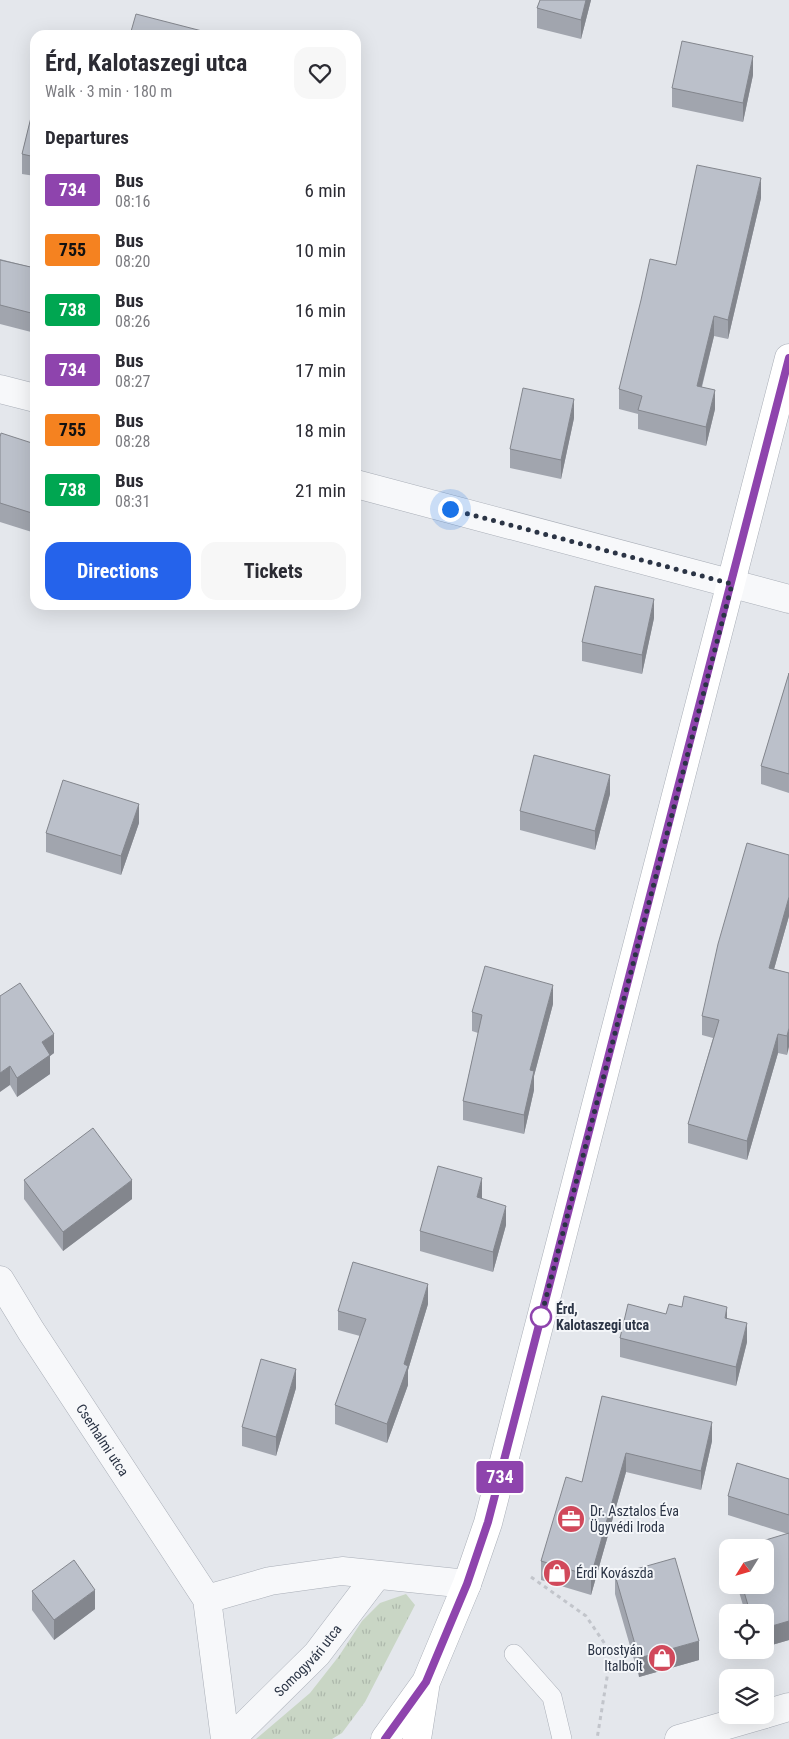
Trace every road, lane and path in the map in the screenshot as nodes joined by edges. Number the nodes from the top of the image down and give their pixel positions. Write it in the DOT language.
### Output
graph roads {
  1 [pos="789,358"];
  2 [pos="0,389"];
  3 [pos="30,397"];
  4 [pos="361,485"];
  5 [pos="732,584"];
  6 [pos="789,599"];
  7 [pos="0,1280"];
  8 [pos="377,1575"];
  9 [pos="531,1577"];
  10 [pos="467,1584"];
  11 [pos="208,1599"];
  12 [pos="514,1654"];
  13 [pos="426,1682"];
  14 [pos="789,1707"];
  15 [pos="774,1712"];
  16 [pos="732,1724"];
  17 [pos="225,1739"];
  18 [pos="231,1739"];
  19 [pos="385,1739"];
  20 [pos="417,1739"];
  21 [pos="562,1739"];
  22 [pos="597,1739"];
  23 [pos="679,1739"];
  1 -- 5 [label="street"];
  2 -- 3 [label="street"];
  4 -- 5 [label="street"];
  5 -- 6 [label="street"];
  5 -- 10 [label="street"];
  7 -- 11 [label="street, Cserhalmi utca"];
  8 -- 10 [label="street"];
  8 -- 11 [label="street"];
  8 -- 18 [label="street, Somogyvári utca"];
  9 -- 22 [label="path"];
  10 -- 13 [label="street"];
  11 -- 17 [label="street, Cserhalmi utca"];
  12 -- 21 [label="lane"];
  13 -- 19 [label="street"];
  13 -- 20 [label="street"];
  14 -- 15 [label="street"];
  16 -- 23 [label="street"];
}
